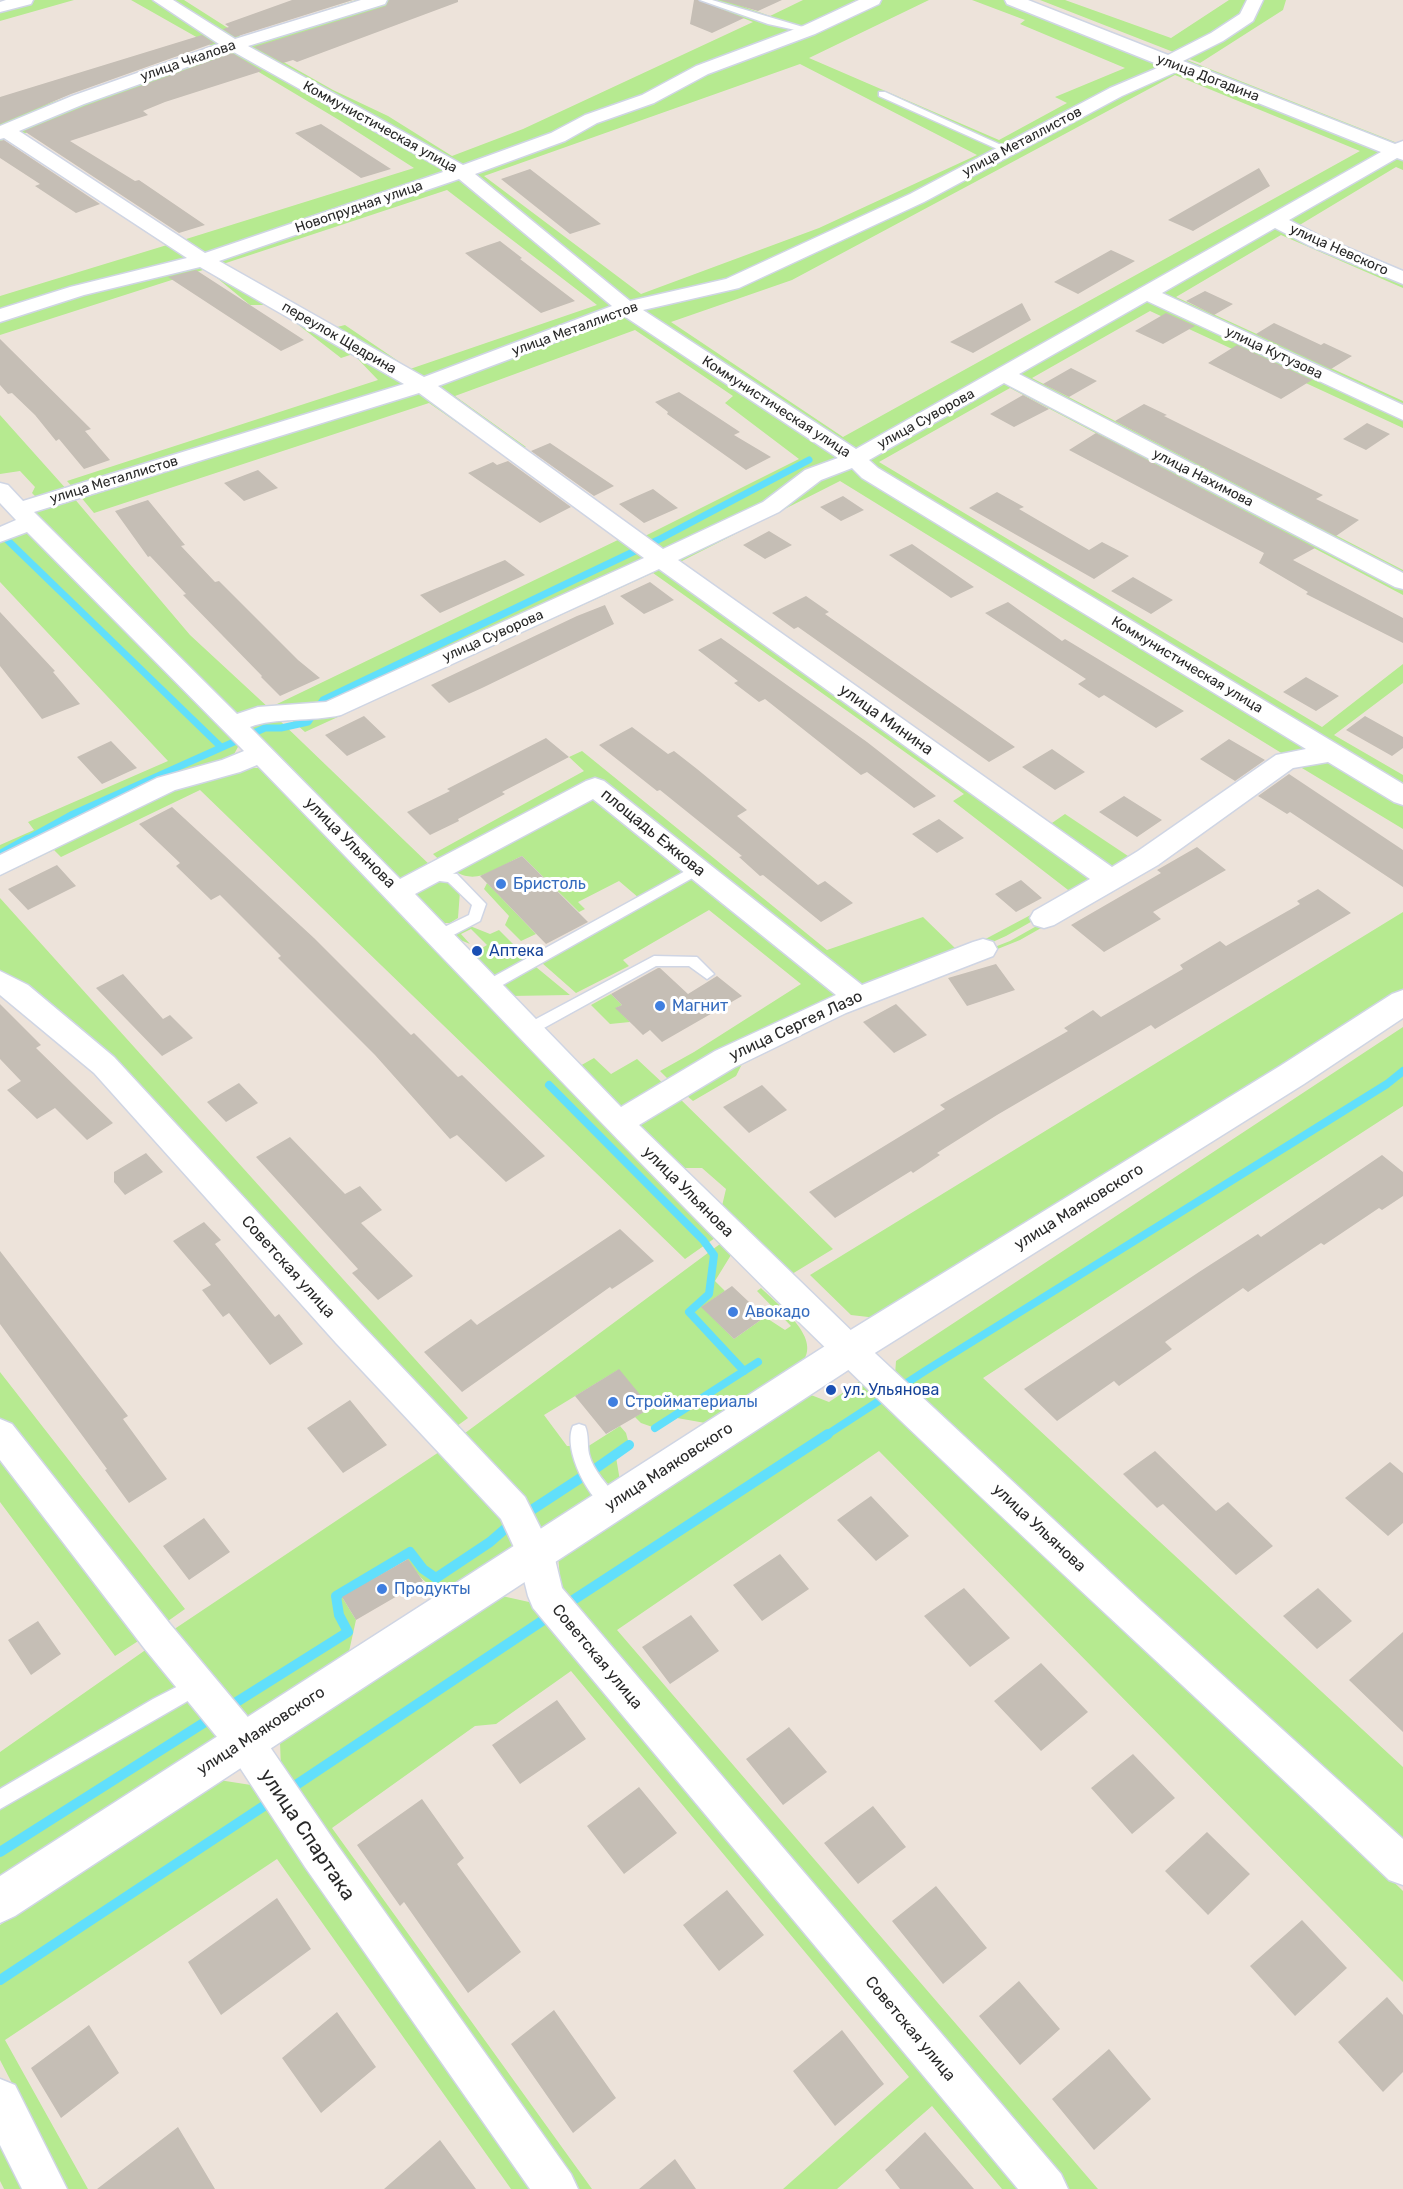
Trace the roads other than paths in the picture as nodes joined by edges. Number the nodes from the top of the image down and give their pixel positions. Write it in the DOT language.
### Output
graph roads {
  1 [pos="25,0"];
  2 [pos="161,0"];
  3 [pos="379,0"];
  4 [pos="704,0"];
  5 [pos="873,0"];
  6 [pos="1013,0"];
  7 [pos="1255,0"];
  8 [pos="0,7"];
  9 [pos="808,30"];
  10 [pos="233,45"];
  11 [pos="1172,64"];
  12 [pos="882,94"];
  13 [pos="3,132"];
  14 [pos="1007,150"];
  15 [pos="1401,151"];
  16 [pos="462,172"];
  17 [pos="1276,221"];
  18 [pos="202,260"];
  19 [pos="1403,278"];
  20 [pos="1146,293"];
  21 [pos="626,308"];
  22 [pos="0,316"];
  23 [pos="1004,375"];
  24 [pos="422,385"];
  25 [pos="1403,413"];
  26 [pos="855,459"];
  27 [pos="16,508"];
  28 [pos="0,535"];
  29 [pos="661,559"];
  30 [pos="1403,582"];
  31 [pos="233,725"];
  32 [pos="261,753"];
  33 [pos="1331,753"];
  34 [pos="1403,796"];
  35 [pos="0,866"];
  36 [pos="698,869"];
  37 [pos="429,876"];
  38 [pos="1111,880"];
  39 [pos="398,892"];
  40 [pos="1044,918"];
  41 [pos="439,936"];
  42 [pos="983,949"];
  43 [pos="707,974"];
  44 [pos="0,981"];
  45 [pos="487,987"];
  46 [pos="858,997"];
  47 [pos="1403,1002"];
  48 [pos="528,1030"];
  49 [pos="618,1123"];
  50 [pos="849,1350"];
  51 [pos="579,1431"];
  52 [pos="0,1434"];
  53 [pos="612,1504"];
  54 [pos="536,1555"];
  55 [pos="198,1685"];
  56 [pos="244,1742"];
  57 [pos="0,1800"];
  58 [pos="1403,1866"];
  59 [pos="0,1901"];
  60 [pos="0,2100"];
  61 [pos="45,2189"];
  62 [pos="556,2189"];
  63 [pos="1046,2189"];
  1 -- 8 [label="street"];
  2 -- 10 [label="street, Коммунистическая улица"];
  3 -- 10 [label="street, улица Чкалова"];
  4 -- 9 [label="lane"];
  5 -- 9 [label="street, Новопрудная улица"];
  6 -- 11 [label="street, улица Догадина"];
  7 -- 11 [label="street, улица Металлистов"];
  9 -- 16 [label="street, Новопрудная улица"];
  10 -- 13 [label="street, улица Чкалова"];
  10 -- 16 [label="street, Коммунистическая улица"];
  11 -- 14 [label="street, улица Металлистов"];
  11 -- 15 [label="street, улица Догадина"];
  12 -- 14 [label="lane"];
  13 -- 18 [label="street, переулок Щедрина"];
  14 -- 21 [label="street, улица Металлистов"];
  15 -- 17 [label="street, улица Суворова"];
  16 -- 18 [label="street, Новопрудная улица"];
  16 -- 21 [label="street, Коммунистическая улица"];
  17 -- 19 [label="street, улица Невского"];
  17 -- 20 [label="street, улица Суворова"];
  18 -- 22 [label="street, Новопрудная улица"];
  18 -- 24 [label="street, переулок Щедрина"];
  20 -- 23 [label="street, улица Суворова"];
  20 -- 25 [label="street, улица Кутузова"];
  21 -- 24 [label="street, улица Металлистов"];
  21 -- 26 [label="street, Коммунистическая улица"];
  23 -- 26 [label="street, улица Суворова"];
  23 -- 30 [label="street, улица Нахимова"];
  24 -- 27 [label="street, улица Металлистов"];
  24 -- 29 [label="street, переулок Щедрина"];
  26 -- 29 [label="street, улица Суворова"];
  26 -- 33 [label="street, Коммунистическая улица"];
  27 -- 28 [label="street, улица Металлистов"];
  27 -- 31 [label="street, улица Ульянова"];
  29 -- 31 [label="street, улица Суворова"];
  29 -- 38 [label="street, улица Минина"];
  31 -- 32 [label="street, улица Ульянова"];
  32 -- 35 [label="street"];
  32 -- 39 [label="street, улица Ульянова"];
  33 -- 34 [label="street, Коммунистическая улица"];
  33 -- 38 [label="street"];
  36 -- 37 [label="street, площадь Ежкова"];
  36 -- 45 [label="lane"];
  36 -- 46 [label="street, площадь Ежкова"];
  37 -- 39 [label="street, площадь Ежкова"];
  37 -- 41 [label="lane"];
  38 -- 40 [label="street"];
  39 -- 41 [label="street, улица Ульянова"];
  41 -- 45 [label="street, улица Ульянова"];
  42 -- 46 [label="street, улица Сергея Лазо"];
  43 -- 48 [label="lane"];
  44 -- 54 [label="street, Советская улица"];
  45 -- 48 [label="street, улица Ульянова"];
  46 -- 49 [label="street, улица Сергея Лазо"];
  47 -- 50 [label="main road, улица Маяковского"];
  48 -- 49 [label="street, улица Ульянова"];
  49 -- 50 [label="street, улица Ульянова"];
  50 -- 53 [label="main road, улица Маяковского"];
  50 -- 58 [label="street, улица Ульянова"];
  51 -- 53 [label="lane"];
  52 -- 55 [label="street, улица Спартака"];
  53 -- 54 [label="main road, улица Маяковского"];
  54 -- 56 [label="main road, улица Маяковского"];
  54 -- 63 [label="street, Советская улица"];
  55 -- 56 [label="street, улица Спартака"];
  55 -- 57 [label="lane"];
  56 -- 59 [label="main road, улица Маяковского"];
  56 -- 62 [label="street, улица Спартака"];
  60 -- 61 [label="street"];
}
